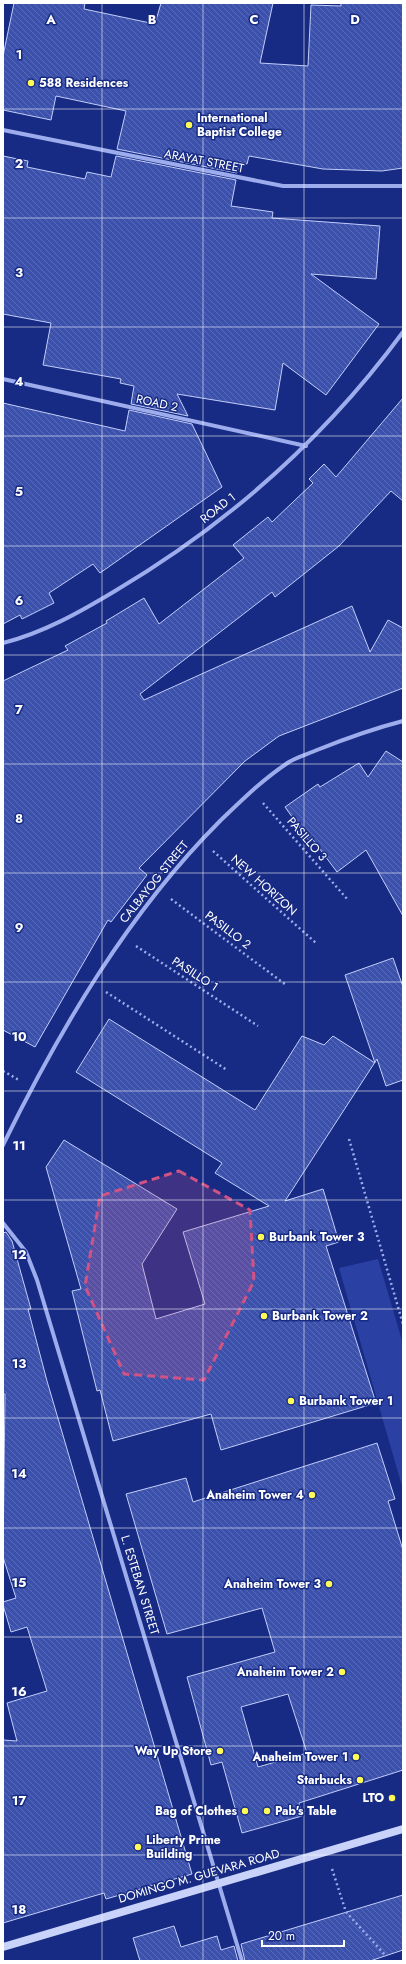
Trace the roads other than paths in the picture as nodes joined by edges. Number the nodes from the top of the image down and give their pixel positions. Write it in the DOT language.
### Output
graph roads {
  1 [pos="3,130"];
  2 [pos="403,186"];
  3 [pos="403,332"];
  4 [pos="3,380"];
  5 [pos="306,446"];
  6 [pos="3,643"];
  7 [pos="403,721"];
  8 [pos="3,1145"];
  9 [pos="3,1223"];
  10 [pos="403,1829"];
  11 [pos="220,1882"];
  12 [pos="3,1947"];
  13 [pos="242,1961"];
  1 -- 2 [label="street, ARAYAT STREET"];
  3 -- 5 [label="street, ROAD 1"];
  4 -- 5 [label="street, ROAD 2"];
  5 -- 6 [label="street, ROAD 1"];
  7 -- 8 [label="street, CALBAYOG STREET"];
  9 -- 11 [label="street, L. ESTEBAN STREET"];
  10 -- 11 [label="main road, DOMINGO M. GUEVARA ROAD"];
  11 -- 12 [label="main road, DOMINGO M. GUEVARA ROAD"];
  11 -- 13 [label="street, L. ESTEBAN STREET"];
}
